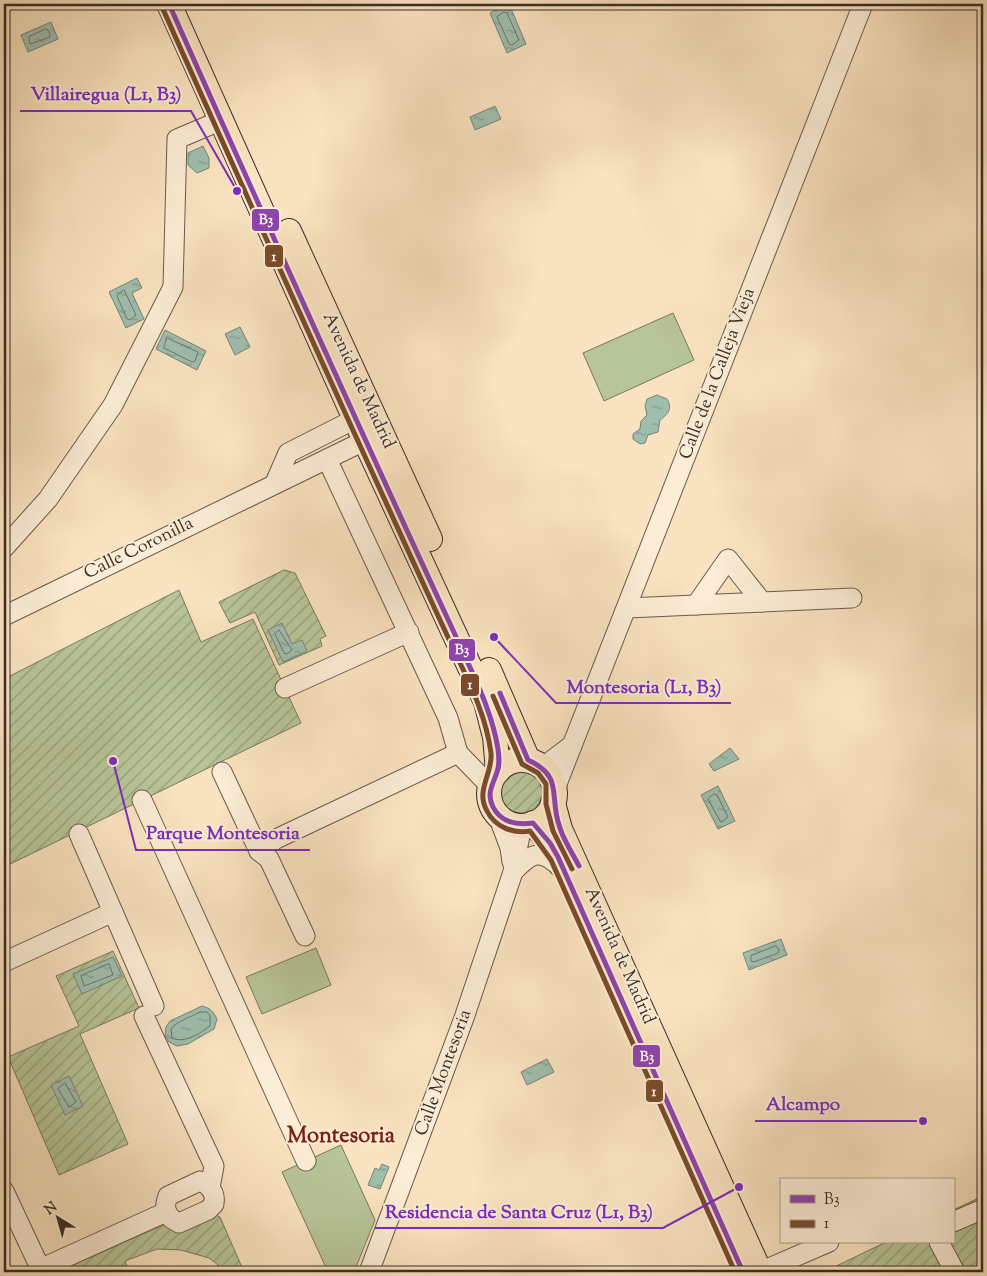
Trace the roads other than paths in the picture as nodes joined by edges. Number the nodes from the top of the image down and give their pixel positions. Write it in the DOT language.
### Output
graph roads {
  1 [pos="169,4"];
  2 [pos="185,4"];
  3 [pos="863,4"];
  4 [pos="222,120"];
  5 [pos="355,419"];
  6 [pos="366,440"];
  7 [pos="327,459"];
  8 [pos="275,483"];
  9 [pos="4,548"];
  10 [pos="852,598"];
  11 [pos="762,602"];
  12 [pos="696,605"];
  13 [pos="627,608"];
  14 [pos="4,616"];
  15 [pos="409,632"];
  16 [pos="285,688"];
  17 [pos="573,745"];
  18 [pos="458,752"];
  19 [pos="535,764"];
  20 [pos="222,772"];
  21 [pos="494,778"];
  22 [pos="554,796"];
  23 [pos="142,800"];
  24 [pos="497,813"];
  25 [pos="528,824"];
  26 [pos="79,834"];
  27 [pos="259,850"];
  28 [pos="562,869"];
  29 [pos="513,872"];
  30 [pos="113,912"];
  31 [pos="305,936"];
  32 [pos="4,962"];
  33 [pos="306,1161"];
  34 [pos="210,1188"];
  35 [pos="4,1191"];
  36 [pos="983,1209"];
  37 [pos="166,1212"];
  38 [pos="954,1222"];
  39 [pos="824,1244"];
  40 [pos="940,1244"];
  41 [pos="41,1270"];
  42 [pos="370,1272"];
  43 [pos="743,1272"];
  44 [pos="760,1272"];
  45 [pos="955,1272"];
  1 -- 4 [label="main road, Avenida de Madrid"];
  2 -- 19 [label="main road, Avenida de Madrid"];
  3 -- 13 [label="street, Calle de la Calleja Vieja"];
  4 -- 5 [label="main road, Avenida de Madrid"];
  4 -- 9 [label="street"];
  5 -- 6 [label="main road, Avenida de Madrid"];
  5 -- 8 [label="street"];
  6 -- 7 [label="street, Calle Coronilla"];
  6 -- 21 [label="main road, Avenida de Madrid"];
  7 -- 8 [label="street, Calle Coronilla"];
  7 -- 15 [label="street"];
  8 -- 14 [label="street, Calle Coronilla"];
  10 -- 11 [label="street"];
  11 -- 12 [label="street"];
  11 -- 12 [label="street"];
  12 -- 13 [label="street"];
  13 -- 17 [label="street, Calle de la Calleja Vieja"];
  15 -- 16 [label="street"];
  15 -- 18 [label="street"];
  17 -- 19 [label="street"];
  17 -- 22 [label="street"];
  18 -- 21 [label="street"];
  18 -- 27 [label="street"];
  19 -- 21 [label="main road"];
  19 -- 22 [label="main road"];
  20 -- 27 [label="street"];
  21 -- 24 [label="main road"];
  22 -- 25 [label="main road"];
  22 -- 44 [label="main road, Avenida de Madrid"];
  23 -- 33 [label="street"];
  24 -- 25 [label="main road"];
  24 -- 29 [label="street, Calle Montesoria"];
  25 -- 28 [label="main road, Avenida de Madrid"];
  25 -- 29 [label="street, Calle Montesoria"];
  26 -- 30 [label="street"];
  27 -- 31 [label="street"];
  28 -- 29 [label="street"];
  28 -- 43 [label="main road, Avenida de Madrid"];
  29 -- 42 [label="street, Calle Montesoria"];
  30 -- 32 [label="street"];
  30 -- 34 [label="street"];
  34 -- 37 [label="street"];
  34 -- 37 [label="street"];
  35 -- 41 [label="street"];
  36 -- 38 [label="street"];
  37 -- 41 [label="street"];
  39 -- 44 [label="street"];
  40 -- 45 [label="street"];
}
